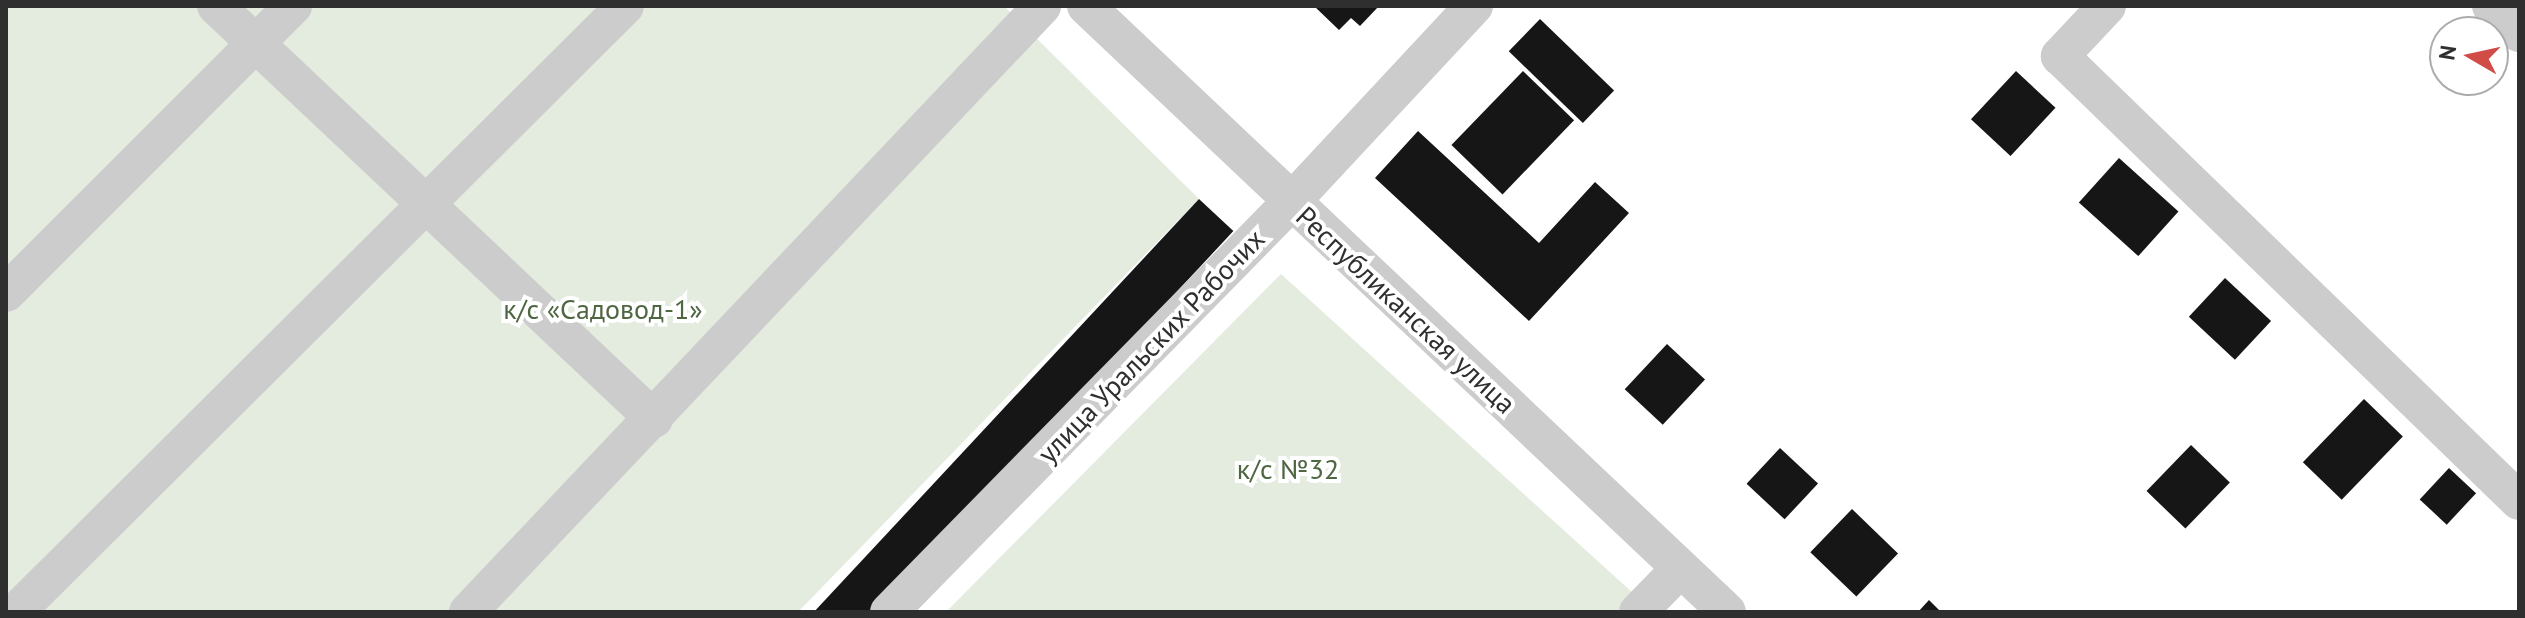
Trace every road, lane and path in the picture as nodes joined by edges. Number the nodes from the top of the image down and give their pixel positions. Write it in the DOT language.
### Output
graph roads {
  1 [pos="216,6"];
  2 [pos="293,6"];
  3 [pos="625,6"];
  4 [pos="1042,6"];
  5 [pos="1086,6"];
  6 [pos="1474,6"];
  7 [pos="2107,6"];
  8 [pos="2491,6"];
  9 [pos="2519,33"];
  10 [pos="256,44"];
  11 [pos="426,201"];
  12 [pos="1292,201"];
  13 [pos="6,293"];
  14 [pos="654,419"];
  15 [pos="2519,501"];
  16 [pos="1680,569"];
  17 [pos="16,612"];
  18 [pos="468,612"];
  19 [pos="889,612"];
  20 [pos="1638,612"];
  21 [pos="1727,612"];
  1 -- 10 [label="street"];
  2 -- 10 [label="street"];
  3 -- 11 [label="street"];
  4 -- 14 [label="street"];
  5 -- 12 [label="street, Республиканская улица"];
  6 -- 12 [label="street, улица Уральских Рабочих"];
  7 -- 15 [label="street"];
  8 -- 9 [label="street"];
  10 -- 11 [label="street"];
  10 -- 13 [label="street"];
  11 -- 14 [label="street"];
  11 -- 17 [label="street"];
  12 -- 16 [label="street, Республиканская улица"];
  12 -- 19 [label="street, улица Уральских Рабочих"];
  14 -- 18 [label="street"];
  16 -- 20 [label="street"];
  16 -- 21 [label="street, Республиканская улица"];
}
